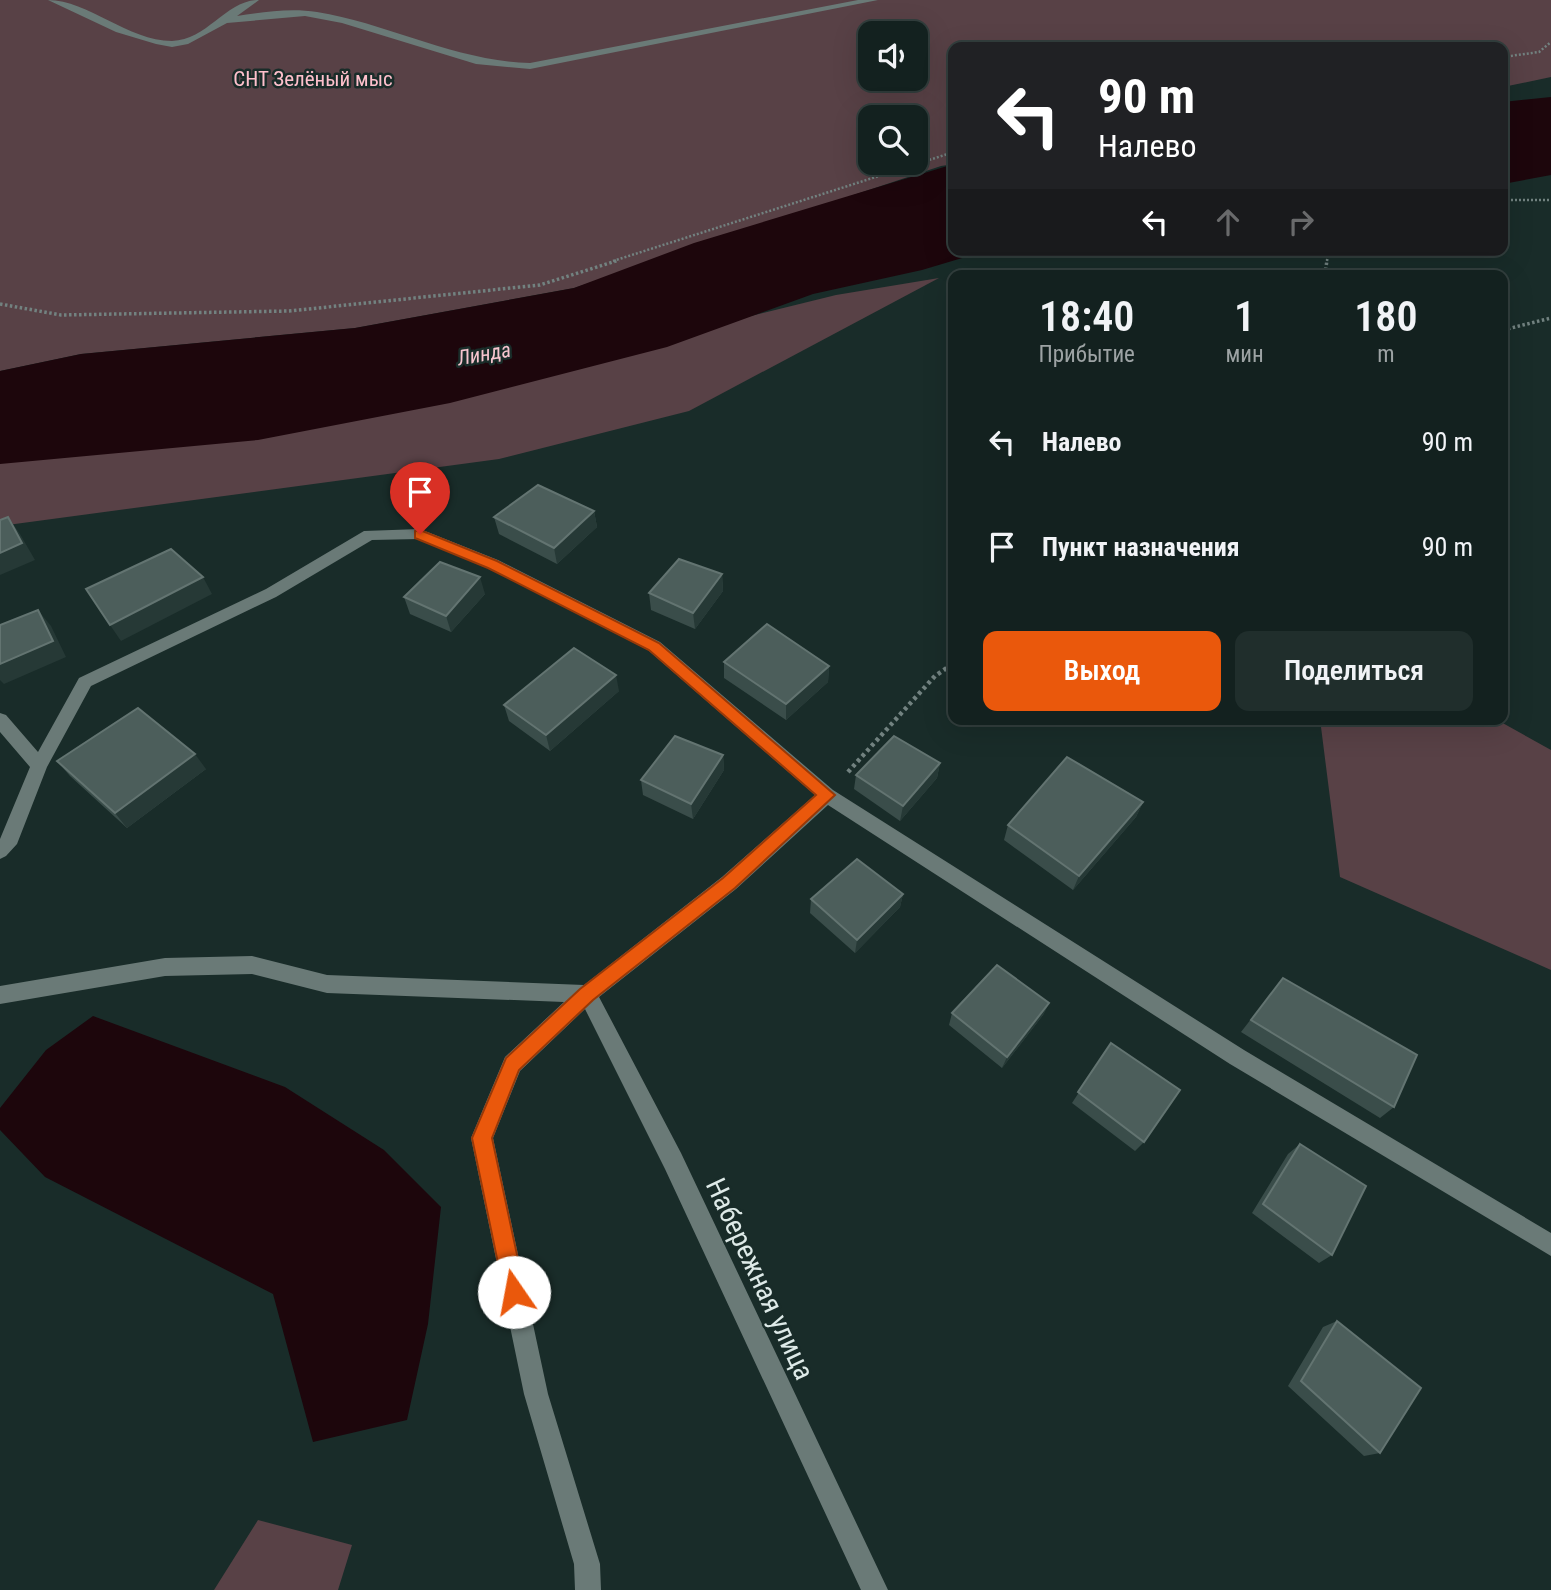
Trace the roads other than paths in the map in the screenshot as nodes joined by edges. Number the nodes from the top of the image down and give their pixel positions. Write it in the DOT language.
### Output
graph roads {
  1 [pos="53,0"];
  2 [pos="229,0"];
  3 [pos="254,0"];
  4 [pos="873,0"];
  5 [pos="244,7"];
  6 [pos="221,21"];
  7 [pos="0,720"];
  8 [pos="39,766"];
  9 [pos="827,795"];
  10 [pos="0,851"];
  11 [pos="587,994"];
  12 [pos="0,995"];
  13 [pos="1551,1245"];
  14 [pos="588,1590"];
  15 [pos="875,1590"];
  1 -- 6 [label="street"];
  2 -- 5 [label="street"];
  3 -- 5 [label="street"];
  4 -- 6 [label="street"];
  5 -- 6 [label="street"];
  7 -- 8 [label="street"];
  8 -- 9 [label="street"];
  8 -- 10 [label="street"];
  9 -- 11 [label="street"];
  9 -- 13 [label="street"];
  11 -- 12 [label="street"];
  11 -- 14 [label="street"];
  11 -- 15 [label="street, Набережная улица"];
}
